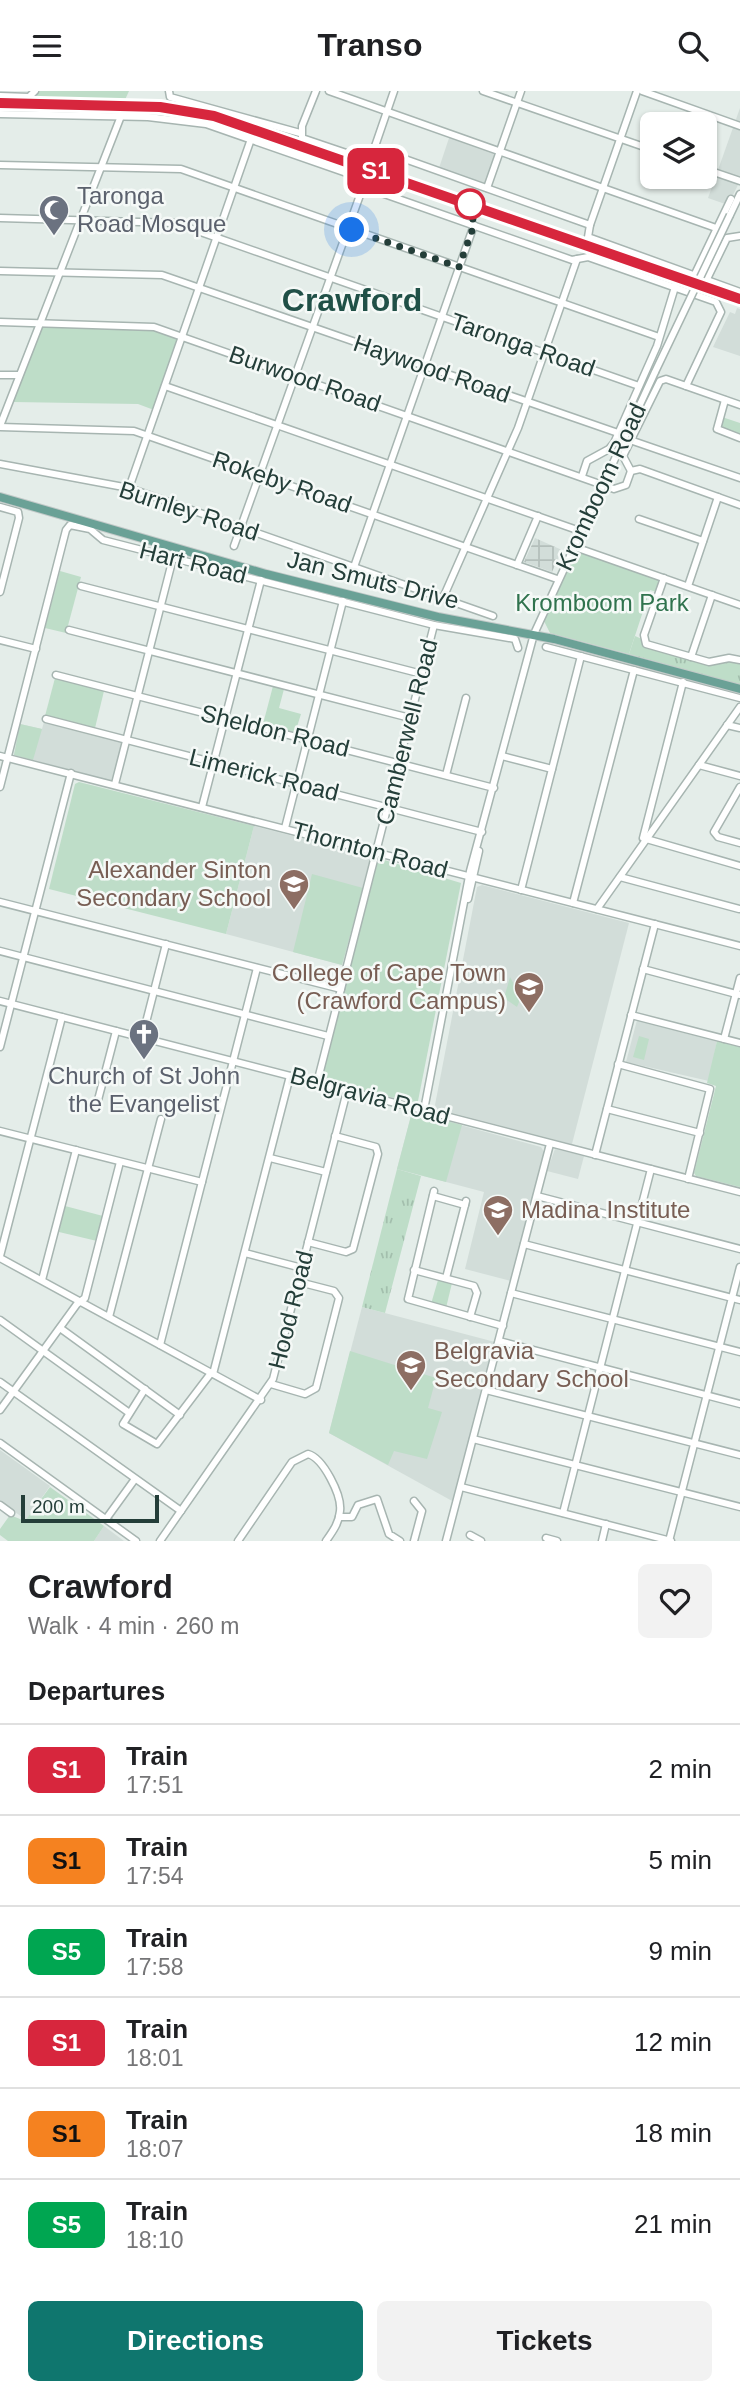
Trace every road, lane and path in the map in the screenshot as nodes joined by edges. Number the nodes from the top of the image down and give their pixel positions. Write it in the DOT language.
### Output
graph roads {
  1 [pos="169,91"];
  2 [pos="316,91"];
  3 [pos="329,91"];
  4 [pos="394,91"];
  5 [pos="483,91"];
  6 [pos="521,91"];
  7 [pos="639,91"];
  8 [pos="34,94"];
  9 [pos="0,96"];
  10 [pos="517,103"];
  11 [pos="387,112"];
  12 [pos="0,114"];
  13 [pos="121,117"];
  14 [pos="740,126"];
  15 [pos="300,134"];
  16 [pos="251,139"];
  17 [pos="620,139"];
  18 [pos="640,146"];
  19 [pos="374,148"];
  20 [pos="500,152"];
  21 [pos="0,165"];
  22 [pos="102,167"];
  23 [pos="717,173"];
  24 [pos="740,181"];
  25 [pos="363,184"];
  26 [pos="487,188"];
  27 [pos="602,188"];
  28 [pos="234,189"];
  29 [pos="740,194"];
  30 [pos="731,199"];
  31 [pos="0,218"];
  32 [pos="80,220"];
  33 [pos="474,225"];
  34 [pos="590,225"];
  35 [pos="346,228"];
  36 [pos="716,228"];
  37 [pos="740,236"];
  38 [pos="217,238"];
  39 [pos="578,259"];
  40 [pos="459,267"];
  41 [pos="0,271"];
  42 [pos="59,271"];
  43 [pos="694,276"];
  44 [pos="329,277"];
  45 [pos="706,281"];
  46 [pos="200,287"];
  47 [pos="675,287"];
  48 [pos="740,292"];
  49 [pos="562,303"];
  50 [pos="442,317"];
  51 [pos="0,322"];
  52 [pos="38,323"];
  53 [pos="312,327"];
  54 [pos="182,337"];
  55 [pos="659,337"];
  56 [pos="545,353"];
  57 [pos="425,366"];
  58 [pos="0,375"];
  59 [pos="19,375"];
  60 [pos="294,376"];
  61 [pos="165,386"];
  62 [pos="639,386"];
  63 [pos="686,386"];
  64 [pos="726,400"];
  65 [pos="527,402"];
  66 [pos="740,405"];
  67 [pos="407,415"];
  68 [pos="277,425"];
  69 [pos="0,427"];
  70 [pos="618,433"];
  71 [pos="148,435"];
  72 [pos="740,438"];
  73 [pos="630,440"];
  74 [pos="509,451"];
  75 [pos="0,464"];
  76 [pos="390,465"];
  77 [pos="631,471"];
  78 [pos="260,475"];
  79 [pos="582,476"];
  80 [pos="740,478"];
  81 [pos="601,484"];
  82 [pos="129,488"];
  83 [pos="0,497"];
  84 [pos="718,497"];
  85 [pos="487,499"];
  86 [pos="740,505"];
  87 [pos="0,506"];
  88 [pos="373,514"];
  89 [pos="538,516"];
  90 [pos="639,519"];
  91 [pos="241,528"];
  92 [pos="580,531"];
  93 [pos="703,541"];
  94 [pos="234,546"];
  95 [pos="572,546"];
  96 [pos="466,547"];
  97 [pos="173,558"];
  98 [pos="517,565"];
  99 [pos="354,567"];
  100 [pos="664,578"];
  101 [pos="557,579"];
  102 [pos="261,580"];
  103 [pos="82,586"];
  104 [pos="688,586"];
  105 [pos="0,592"];
  106 [pos="712,595"];
  107 [pos="443,598"];
  108 [pos="343,601"];
  109 [pos="740,605"];
  110 [pos="161,607"];
  111 [pos="493,616"];
  112 [pos="434,625"];
  113 [pos="248,629"];
  114 [pos="69,631"];
  115 [pos="534,634"];
  116 [pos="0,640"];
  117 [pos="546,647"];
  118 [pos="518,648"];
  119 [pos="36,649"];
  120 [pos="330,650"];
  121 [pos="149,651"];
  122 [pos="581,656"];
  123 [pos="691,657"];
  124 [pos="740,660"];
  125 [pos="634,670"];
  126 [pos="56,674"];
  127 [pos="237,674"];
  128 [pos="422,674"];
  129 [pos="683,682"];
  130 [pos="740,689"];
  131 [pos="319,695"];
  132 [pos="138,696"];
  133 [pos="466,698"];
  134 [pos="740,698"];
  135 [pos="740,707"];
  136 [pos="225,718"];
  137 [pos="46,719"];
  138 [pos="410,719"];
  139 [pos="727,725"];
  140 [pos="740,728"];
  141 [pos="308,739"];
  142 [pos="126,740"];
  143 [pos="0,756"];
  144 [pos="502,756"];
  145 [pos="8,758"];
  146 [pos="214,762"];
  147 [pos="398,763"];
  148 [pos="699,765"];
  149 [pos="552,769"];
  150 [pos="71,773"];
  151 [pos="446,775"];
  152 [pos="740,776"];
  153 [pos="296,783"];
  154 [pos="115,784"];
  155 [pos="0,787"];
  156 [pos="494,787"];
  157 [pos="740,787"];
  158 [pos="202,807"];
  159 [pos="387,807"];
  160 [pos="285,828"];
  161 [pos="482,832"];
  162 [pos="645,841"];
  163 [pos="740,843"];
  164 [pos="376,852"];
  165 [pos="740,866"];
  166 [pos="471,876"];
  167 [pos="620,877"];
  168 [pos="521,890"];
  169 [pos="0,902"];
  170 [pos="573,903"];
  171 [pos="597,909"];
  172 [pos="739,909"];
  173 [pos="34,911"];
  174 [pos="654,924"];
  175 [pos="166,944"];
  176 [pos="740,946"];
  177 [pos="0,951"];
  178 [pos="22,957"];
  179 [pos="257,968"];
  180 [pos="643,969"];
  181 [pos="740,978"];
  182 [pos="341,989"];
  183 [pos="154,991"];
  184 [pos="738,994"];
  185 [pos="0,1001"];
  186 [pos="11,1004"];
  187 [pos="245,1014"];
  188 [pos="631,1015"];
  189 [pos="62,1017"];
  190 [pos="116,1031"];
  191 [pos="328,1036"];
  192 [pos="142,1038"];
  193 [pos="724,1039"];
  194 [pos="740,1043"];
  195 [pos="0,1047"];
  196 [pos="233,1061"];
  197 [pos="618,1064"];
  198 [pos="290,1076"];
  199 [pos="317,1083"];
  200 [pos="347,1091"];
  201 [pos="89,1105"];
  202 [pos="607,1109"];
  203 [pos="424,1110"];
  204 [pos="161,1118"];
  205 [pos="0,1131"];
  206 [pos="700,1133"];
  207 [pos="335,1136"];
  208 [pos="31,1139"];
  209 [pos="550,1144"];
  210 [pos="76,1150"];
  211 [pos="595,1155"];
  212 [pos="270,1158"];
  213 [pos="120,1162"];
  214 [pos="147,1169"];
  215 [pos="651,1169"];
  216 [pos="326,1172"];
  217 [pos="688,1179"];
  218 [pos="202,1182"];
  219 [pos="740,1192"];
  220 [pos="537,1196"];
  221 [pos="638,1222"];
  222 [pos="308,1242"];
  223 [pos="524,1244"];
  224 [pos="740,1249"];
  225 [pos="245,1253"];
  226 [pos="0,1257"];
  227 [pos="740,1267"];
  228 [pos="302,1268"];
  229 [pos="414,1270"];
  230 [pos="625,1271"];
  231 [pos="446,1279"];
  232 [pos="42,1280"];
  233 [pos="299,1282"];
  234 [pos="511,1293"];
  235 [pos="732,1298"];
  236 [pos="740,1300"];
  237 [pos="80,1301"];
  238 [pos="109,1317"];
  239 [pos="470,1317"];
  240 [pos="613,1319"];
  241 [pos="0,1320"];
  242 [pos="503,1325"];
  243 [pos="60,1328"];
  244 [pos="499,1341"];
  245 [pos="160,1345"];
  246 [pos="719,1347"];
  247 [pos="43,1351"];
  248 [pos="740,1352"];
  249 [pos="601,1368"];
  250 [pos="212,1374"];
  251 [pos="0,1382"];
  252 [pos="271,1384"];
  253 [pos="145,1389"];
  254 [pos="486,1390"];
  255 [pos="13,1391"];
  256 [pos="707,1395"];
  257 [pos="261,1400"];
  258 [pos="740,1404"];
  259 [pos="0,1410"];
  260 [pos="128,1412"];
  261 [pos="180,1415"];
  262 [pos="589,1416"];
  263 [pos="473,1439"];
  264 [pos="0,1443"];
  265 [pos="694,1444"];
  266 [pos="740,1455"];
  267 [pos="576,1465"];
  268 [pos="135,1479"];
  269 [pos="461,1487"];
  270 [pos="682,1492"];
  271 [pos="414,1501"];
  272 [pos="0,1505"];
  273 [pos="740,1507"];
  274 [pos="181,1511"];
  275 [pos="11,1513"];
  276 [pos="564,1513"];
  277 [pos="339,1517"];
  278 [pos="106,1519"];
  279 [pos="606,1524"];
  280 [pos="470,1535"];
  281 [pos="546,1538"];
  282 [pos="136,1541"];
  283 [pos="160,1541"];
  284 [pos="238,1541"];
  285 [pos="326,1541"];
  286 [pos="400,1541"];
  287 [pos="414,1541"];
  288 [pos="446,1541"];
  289 [pos="481,1541"];
  290 [pos="557,1541"];
  291 [pos="602,1541"];
  292 [pos="670,1541"];
  1 -- 15 [label="street"];
  2 -- 15 [label="street"];
  3 -- 11 [label="street"];
  4 -- 11 [label="street"];
  5 -- 10 [label="street"];
  6 -- 10 [label="street"];
  7 -- 14 [label="street"];
  7 -- 17 [label="street"];
  8 -- 9 [label="street"];
  10 -- 17 [label="street"];
  10 -- 20 [label="street"];
  11 -- 19 [label="street"];
  11 -- 20 [label="street"];
  12 -- 13 [label="street"];
  13 -- 16 [label="street"];
  13 -- 22 [label="street"];
  15 -- 19 [label="street"];
  16 -- 25 [label="street"];
  16 -- 28 [label="street"];
  17 -- 18 [label="street"];
  17 -- 27 [label="street"];
  19 -- 26 [label="street"];
  20 -- 26 [label="street"];
  20 -- 27 [label="street"];
  21 -- 22 [label="street"];
  22 -- 28 [label="street"];
  22 -- 32 [label="street"];
  23 -- 24 [label="street"];
  25 -- 33 [label="street"];
  25 -- 35 [label="street"];
  26 -- 34 [label="street"];
  27 -- 34 [label="street"];
  27 -- 36 [label="street"];
  28 -- 35 [label="street"];
  28 -- 38 [label="street"];
  29 -- 81 [label="street, Kromboom Road, bridge"];
  30 -- 36 [label="street"];
  31 -- 32 [label="street, Taronga Road"];
  32 -- 38 [label="street, Taronga Road"];
  32 -- 42 [label="street"];
  33 -- 39 [label="street"];
  33 -- 40 [label="street"];
  34 -- 43 [label="street"];
  35 -- 40 [label="street"];
  35 -- 44 [label="street"];
  36 -- 43 [label="street"];
  37 -- 45 [label="street"];
  38 -- 44 [label="street, Taronga Road"];
  38 -- 46 [label="street"];
  39 -- 47 [label="street"];
  39 -- 49 [label="street"];
  40 -- 49 [label="street"];
  40 -- 50 [label="street"];
  41 -- 42 [label="street, Haywood Road"];
  42 -- 46 [label="street, Haywood Road"];
  42 -- 52 [label="street"];
  43 -- 45 [label="street"];
  44 -- 50 [label="street, Taronga Road"];
  44 -- 53 [label="street"];
  45 -- 48 [label="street"];
  46 -- 53 [label="street, Haywood Road"];
  46 -- 54 [label="street"];
  47 -- 55 [label="street"];
  47 -- 63 [label="street"];
  49 -- 55 [label="street"];
  49 -- 56 [label="street"];
  50 -- 56 [label="street, Taronga Road"];
  50 -- 57 [label="street"];
  51 -- 52 [label="street, Burwood Road"];
  52 -- 54 [label="street, Burwood Road"];
  52 -- 59 [label="street"];
  53 -- 57 [label="street, Haywood Road"];
  53 -- 60 [label="street"];
  54 -- 60 [label="street, Burwood Road"];
  54 -- 61 [label="street"];
  55 -- 62 [label="street"];
  56 -- 62 [label="street, Taronga Road"];
  56 -- 65 [label="street"];
  57 -- 65 [label="street, Haywood Road"];
  57 -- 67 [label="street"];
  58 -- 59 [label="street"];
  59 -- 69 [label="street"];
  60 -- 67 [label="street, Burwood Road"];
  60 -- 68 [label="street"];
  61 -- 68 [label="street"];
  61 -- 71 [label="street"];
  62 -- 70 [label="street"];
  63 -- 64 [label="street"];
  63 -- 73 [label="street"];
  64 -- 66 [label="street"];
  64 -- 72 [label="street"];
  65 -- 70 [label="street, Haywood Road"];
  65 -- 74 [label="street"];
  67 -- 74 [label="street, Burwood Road"];
  67 -- 76 [label="street"];
  68 -- 76 [label="street"];
  68 -- 78 [label="street"];
  69 -- 71 [label="street, Rokeby Road"];
  70 -- 79 [label="street"];
  71 -- 78 [label="street, Rokeby Road"];
  71 -- 82 [label="street"];
  73 -- 77 [label="street"];
  73 -- 80 [label="street"];
  74 -- 79 [label="street, Burwood Road"];
  74 -- 85 [label="street"];
  75 -- 82 [label="street, Burnley Road"];
  76 -- 85 [label="street"];
  76 -- 88 [label="street"];
  77 -- 81 [label="street"];
  77 -- 84 [label="street"];
  78 -- 88 [label="street, Rokeby Road"];
  78 -- 91 [label="street"];
  79 -- 81 [label="street, Burwood Road"];
  81 -- 92 [label="street, Kromboom Road"];
  82 -- 91 [label="street, Burnley Road"];
  83 -- 115 [label="main road, Jan Smuts Drive"];
  84 -- 86 [label="street"];
  84 -- 93 [label="street"];
  85 -- 89 [label="street"];
  85 -- 96 [label="street"];
  87 -- 105 [label="street"];
  88 -- 96 [label="street, Rokeby Road"];
  88 -- 99 [label="street"];
  89 -- 92 [label="street"];
  89 -- 98 [label="street"];
  90 -- 93 [label="street"];
  91 -- 94 [label="street"];
  91 -- 99 [label="street, Burnley Road"];
  92 -- 95 [label="street, Kromboom Road"];
  93 -- 104 [label="street"];
  95 -- 100 [label="street"];
  95 -- 101 [label="street, Kromboom Road"];
  96 -- 98 [label="street, Rokeby Road"];
  96 -- 107 [label="street"];
  97 -- 102 [label="street, Hart Road"];
  97 -- 110 [label="street"];
  97 -- 119 [label="street, Hart Road"];
  98 -- 101 [label="street, Rokeby Road"];
  99 -- 107 [label="street, Burnley Road"];
  100 -- 104 [label="street"];
  100 -- 123 [label="street"];
  101 -- 115 [label="street, Kromboom Road"];
  102 -- 108 [label="street, Hart Road"];
  102 -- 113 [label="street"];
  103 -- 110 [label="street"];
  104 -- 106 [label="street"];
  106 -- 109 [label="street"];
  106 -- 123 [label="street"];
  107 -- 111 [label="street, Burnley Road"];
  108 -- 112 [label="street, Hart Road"];
  108 -- 120 [label="street"];
  110 -- 113 [label="street"];
  110 -- 121 [label="street"];
  112 -- 118 [label="street, Hart Road"];
  112 -- 128 [label="street, Camberwell Road"];
  113 -- 120 [label="street"];
  113 -- 127 [label="street"];
  114 -- 121 [label="street"];
  115 -- 130 [label="main road, Jan Smuts Drive"];
  115 -- 144 [label="street, Kromboom Road"];
  116 -- 119 [label="street"];
  117 -- 122 [label="street"];
  119 -- 145 [label="street"];
  120 -- 128 [label="street"];
  120 -- 131 [label="street"];
  121 -- 127 [label="street"];
  121 -- 132 [label="street"];
  122 -- 125 [label="street"];
  122 -- 149 [label="street"];
  123 -- 124 [label="street"];
  125 -- 129 [label="street"];
  125 -- 170 [label="street"];
  126 -- 132 [label="street, Sheldon Road"];
  127 -- 131 [label="street"];
  127 -- 136 [label="street"];
  128 -- 138 [label="street, Camberwell Road"];
  129 -- 134 [label="street"];
  129 -- 162 [label="street"];
  131 -- 138 [label="street"];
  131 -- 141 [label="street"];
  132 -- 136 [label="street, Sheldon Road"];
  132 -- 142 [label="street"];
  133 -- 151 [label="street"];
  135 -- 139 [label="street"];
  136 -- 141 [label="street, Sheldon Road"];
  136 -- 146 [label="street"];
  137 -- 142 [label="street, Limerick Road"];
  138 -- 147 [label="street, Camberwell Road"];
  139 -- 140 [label="street"];
  139 -- 148 [label="street"];
  141 -- 147 [label="street, Sheldon Road"];
  141 -- 153 [label="street"];
  142 -- 146 [label="street, Limerick Road"];
  142 -- 154 [label="street"];
  143 -- 145 [label="street, Thornton Road"];
  144 -- 149 [label="street"];
  144 -- 156 [label="street, Kromboom Road"];
  145 -- 150 [label="street, Thornton Road"];
  145 -- 155 [label="street"];
  146 -- 153 [label="street, Limerick Road"];
  146 -- 158 [label="street"];
  147 -- 151 [label="street, Sheldon Road"];
  147 -- 159 [label="street, Camberwell Road"];
  148 -- 152 [label="street"];
  148 -- 162 [label="street"];
  149 -- 168 [label="street"];
  150 -- 154 [label="street, Thornton Road"];
  150 -- 173 [label="street"];
  151 -- 156 [label="street, Sheldon Road"];
  153 -- 159 [label="street, Limerick Road"];
  153 -- 160 [label="street"];
  154 -- 158 [label="street, Thornton Road"];
  156 -- 161 [label="street, Kromboom Road"];
  157 -- 163 [label="street"];
  158 -- 160 [label="street, Thornton Road"];
  159 -- 161 [label="street, Limerick Road"];
  159 -- 164 [label="street, Camberwell Road"];
  160 -- 164 [label="street, Thornton Road"];
  161 -- 166 [label="street, Kromboom Road"];
  162 -- 165 [label="street"];
  162 -- 167 [label="street"];
  164 -- 166 [label="street, Thornton Road"];
  164 -- 182 [label="street, Camberwell Road"];
  166 -- 168 [label="street, Thornton Road"];
  166 -- 203 [label="street, Kromboom Road"];
  167 -- 171 [label="street"];
  167 -- 172 [label="street"];
  168 -- 170 [label="street, Thornton Road"];
  169 -- 173 [label="street"];
  170 -- 171 [label="street, Thornton Road"];
  171 -- 174 [label="street, Thornton Road"];
  173 -- 175 [label="street"];
  173 -- 178 [label="street"];
  174 -- 176 [label="street, Thornton Road"];
  174 -- 180 [label="street"];
  175 -- 179 [label="street"];
  175 -- 183 [label="street"];
  177 -- 178 [label="street"];
  178 -- 183 [label="street"];
  178 -- 186 [label="street"];
  179 -- 182 [label="street"];
  179 -- 187 [label="street"];
  180 -- 184 [label="street"];
  180 -- 188 [label="street"];
  181 -- 184 [label="street"];
  182 -- 191 [label="street, Camberwell Road"];
  183 -- 187 [label="street"];
  183 -- 192 [label="street"];
  184 -- 193 [label="street"];
  185 -- 186 [label="street, Belgravia Road"];
  186 -- 189 [label="street, Belgravia Road"];
  186 -- 195 [label="street"];
  187 -- 191 [label="street"];
  187 -- 196 [label="street"];
  188 -- 193 [label="street"];
  188 -- 197 [label="street"];
  189 -- 190 [label="street, Belgravia Road"];
  189 -- 208 [label="street"];
  190 -- 192 [label="street, Belgravia Road"];
  190 -- 201 [label="street"];
  191 -- 199 [label="street, Camberwell Road"];
  192 -- 196 [label="street, Belgravia Road"];
  193 -- 194 [label="street"];
  196 -- 198 [label="street, Belgravia Road"];
  196 -- 218 [label="street"];
  197 -- 202 [label="street"];
  197 -- 206 [label="street"];
  198 -- 199 [label="street, Belgravia Road"];
  198 -- 212 [label="street"];
  199 -- 200 [label="street, Belgravia Road"];
  200 -- 203 [label="street, Belgravia Road"];
  200 -- 207 [label="street, Hood Road"];
  202 -- 206 [label="street"];
  202 -- 211 [label="street"];
  203 -- 209 [label="street, Belgravia Road"];
  204 -- 214 [label="street"];
  205 -- 208 [label="street"];
  206 -- 217 [label="street"];
  207 -- 216 [label="street, Hood Road"];
  207 -- 222 [label="street"];
  208 -- 210 [label="street"];
  208 -- 226 [label="street"];
  209 -- 211 [label="street, Belgravia Road"];
  209 -- 220 [label="street"];
  210 -- 213 [label="street"];
  210 -- 232 [label="street"];
  211 -- 215 [label="street, Belgravia Road"];
  212 -- 216 [label="street"];
  212 -- 225 [label="street"];
  213 -- 214 [label="street"];
  213 -- 237 [label="street"];
  214 -- 218 [label="street"];
  214 -- 238 [label="street"];
  215 -- 217 [label="street, Belgravia Road"];
  215 -- 221 [label="street"];
  216 -- 222 [label="street, Hood Road"];
  217 -- 219 [label="street, Belgravia Road"];
  218 -- 245 [label="street"];
  220 -- 221 [label="street"];
  220 -- 223 [label="street"];
  221 -- 224 [label="street"];
  221 -- 230 [label="street"];
  222 -- 228 [label="street, Hood Road"];
  223 -- 230 [label="street"];
  223 -- 234 [label="street"];
  225 -- 228 [label="street"];
  225 -- 250 [label="street"];
  226 -- 232 [label="street"];
  227 -- 235 [label="street"];
  228 -- 233 [label="street, Hood Road"];
  229 -- 231 [label="street"];
  229 -- 231 [label="street"];
  229 -- 239 [label="street"];
  230 -- 235 [label="street"];
  230 -- 240 [label="street"];
  231 -- 239 [label="street"];
  232 -- 237 [label="street"];
  233 -- 252 [label="street, Hood Road"];
  233 -- 252 [label="street"];
  234 -- 240 [label="street"];
  234 -- 242 [label="street"];
  235 -- 236 [label="street"];
  235 -- 246 [label="street"];
  237 -- 238 [label="street"];
  237 -- 243 [label="street"];
  238 -- 245 [label="street"];
  239 -- 242 [label="street"];
  240 -- 246 [label="street"];
  240 -- 249 [label="street"];
  241 -- 247 [label="street"];
  242 -- 244 [label="street"];
  243 -- 247 [label="street"];
  243 -- 253 [label="street"];
  244 -- 249 [label="street"];
  244 -- 254 [label="street"];
  245 -- 250 [label="street"];
  246 -- 248 [label="street"];
  246 -- 256 [label="street"];
  247 -- 255 [label="street"];
  247 -- 260 [label="street"];
  249 -- 256 [label="street"];
  249 -- 262 [label="street"];
  250 -- 257 [label="street"];
  250 -- 261 [label="street"];
  251 -- 255 [label="street"];
  252 -- 257 [label="street, Hood Road"];
  253 -- 260 [label="street"];
  253 -- 261 [label="street"];
  254 -- 262 [label="street"];
  254 -- 263 [label="street"];
  255 -- 259 [label="street"];
  255 -- 268 [label="street"];
  256 -- 258 [label="street"];
  256 -- 265 [label="street"];
  257 -- 274 [label="street, Hood Road"];
  260 -- 261 [label="street"];
  262 -- 265 [label="street"];
  262 -- 267 [label="street"];
  263 -- 267 [label="street"];
  263 -- 269 [label="street"];
  264 -- 278 [label="street"];
  265 -- 266 [label="street"];
  265 -- 270 [label="street"];
  267 -- 270 [label="street"];
  267 -- 276 [label="street"];
  268 -- 274 [label="street"];
  268 -- 278 [label="street"];
  269 -- 276 [label="street"];
  269 -- 288 [label="street"];
  270 -- 273 [label="street"];
  270 -- 292 [label="street"];
  271 -- 287 [label="street"];
  272 -- 275 [label="street"];
  274 -- 283 [label="street, Hood Road"];
  276 -- 279 [label="street"];
  277 -- 284 [label="street"];
  277 -- 285 [label="street"];
  277 -- 286 [label="street"];
  278 -- 282 [label="street"];
  279 -- 291 [label="street"];
  279 -- 292 [label="street"];
  280 -- 289 [label="street"];
  281 -- 290 [label="street"];
}
